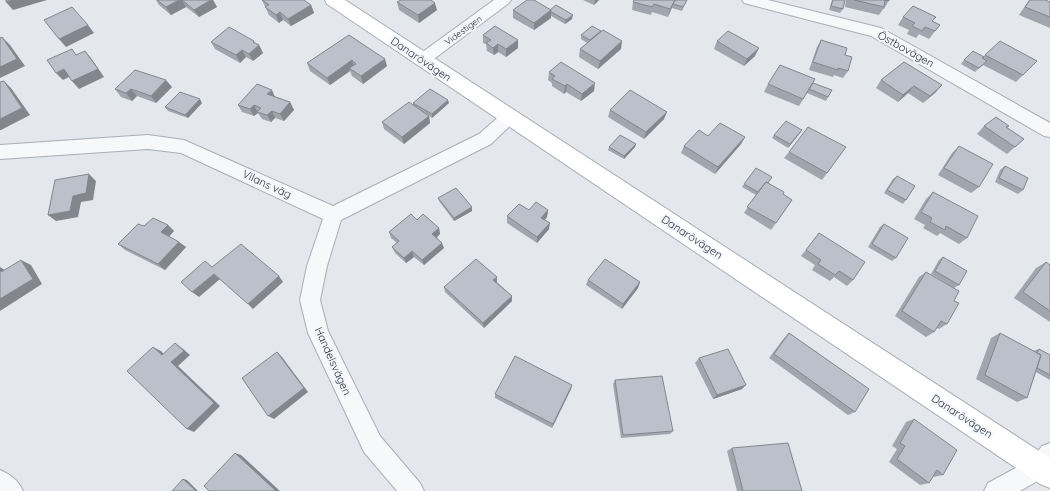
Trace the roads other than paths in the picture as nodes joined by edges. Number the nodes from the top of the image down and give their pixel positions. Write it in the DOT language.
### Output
graph roads {
  1 [pos="333,0"];
  2 [pos="504,0"];
  3 [pos="749,0"];
  4 [pos="422,60"];
  5 [pos="509,117"];
  6 [pos="1050,131"];
  7 [pos="0,152"];
  8 [pos="333,215"];
  9 [pos="1047,465"];
  10 [pos="0,482"];
  11 [pos="11,491"];
  12 [pos="412,491"];
  13 [pos="996,491"];
  1 -- 4 [label="street, Danarövägen"];
  2 -- 4 [label="street, Videstigen"];
  3 -- 6 [label="street, Östbovägen"];
  4 -- 5 [label="street, Danarövägen"];
  5 -- 8 [label="street"];
  5 -- 9 [label="street, Danarövägen"];
  7 -- 8 [label="street, Vilans väg"];
  8 -- 12 [label="street, Handelsvägen"];
  9 -- 13 [label="street"];
  10 -- 11 [label="street"];
}
